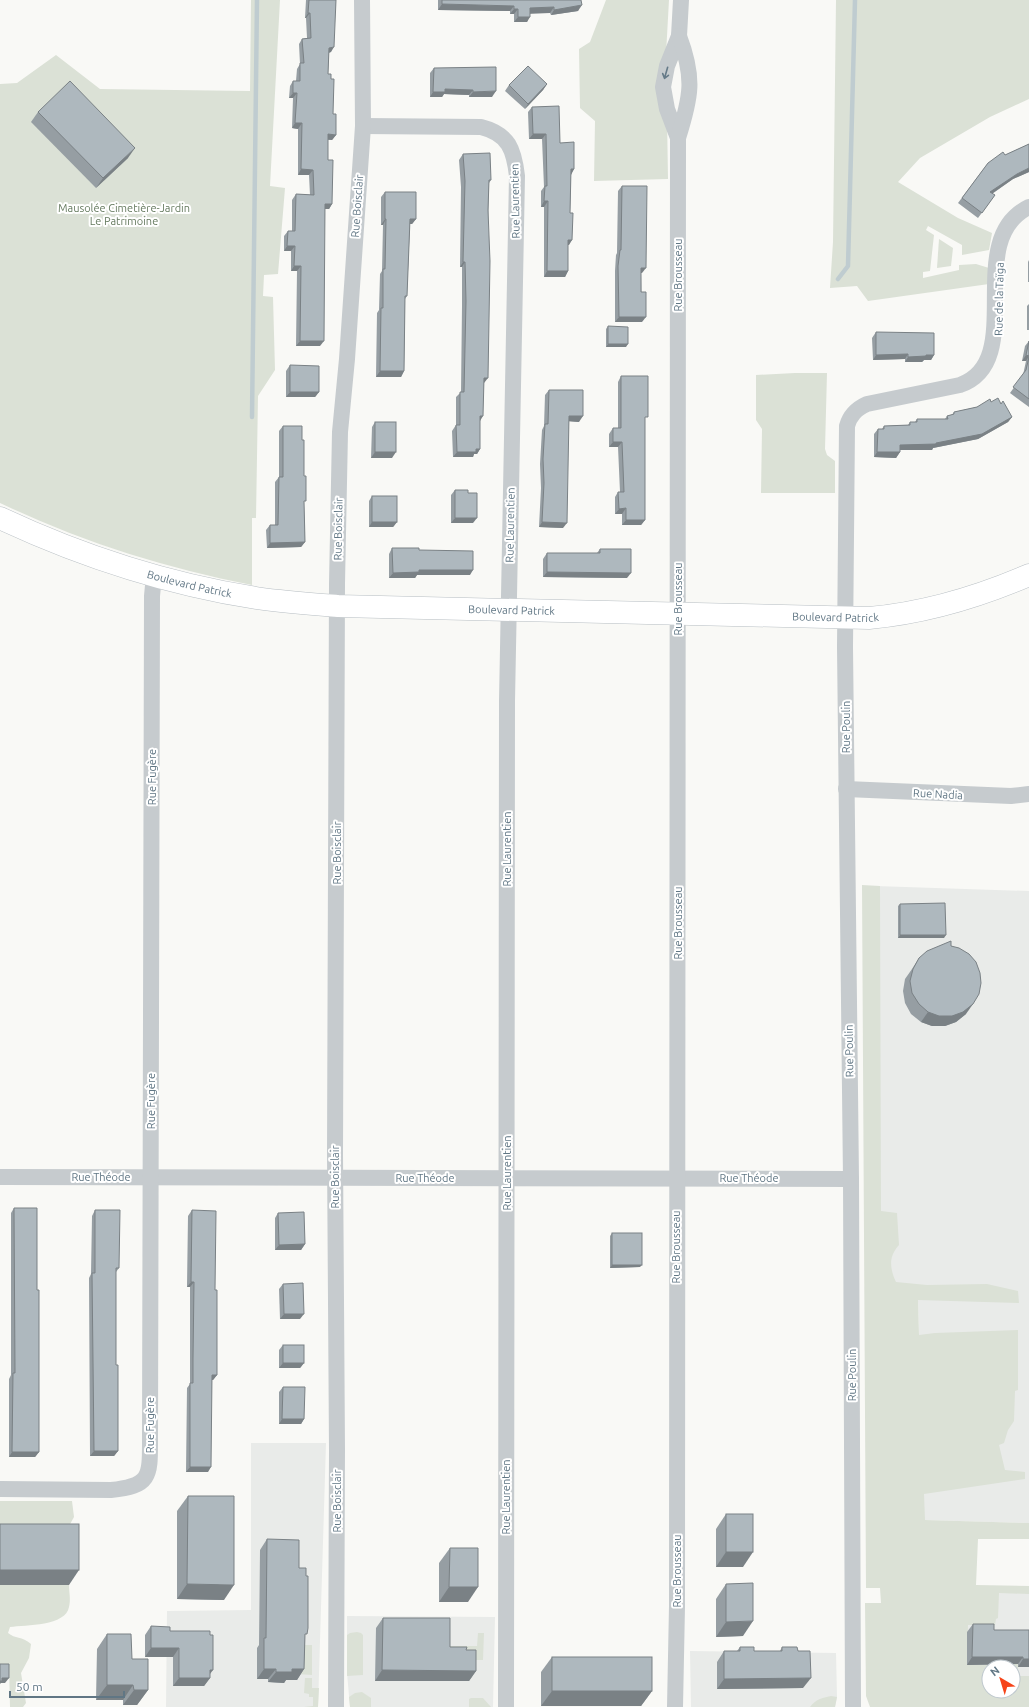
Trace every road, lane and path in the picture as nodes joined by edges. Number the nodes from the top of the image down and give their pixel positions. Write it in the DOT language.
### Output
graph roads {
  1 [pos="362,0"];
  2 [pos="681,0"];
  3 [pos="679,36"];
  4 [pos="363,126"];
  5 [pos="678,138"];
  6 [pos="1029,207"];
  7 [pos="867,404"];
  8 [pos="0,518"];
  9 [pos="1029,574"];
  10 [pos="154,575"];
  11 [pos="338,606"];
  12 [pos="508,611"];
  13 [pos="679,615"];
  14 [pos="846,617"];
  15 [pos="846,790"];
  16 [pos="1029,794"];
  17 [pos="0,1177"];
  18 [pos="150,1177"];
  19 [pos="336,1178"];
  20 [pos="507,1178"];
  21 [pos="676,1178"];
  22 [pos="851,1179"];
  23 [pos="0,1490"];
  24 [pos="336,1707"];
  25 [pos="506,1707"];
  26 [pos="675,1707"];
  27 [pos="853,1707"];
  1 -- 4 [label="street, Rue Boisclair"];
  2 -- 3 [label="street, Rue Brousseau"];
  3 -- 5 [label="street, Rue Brousseau"];
  3 -- 5 [label="street, Rue Brousseau, one-way"];
  4 -- 11 [label="street, Rue Boisclair"];
  4 -- 12 [label="street, Rue Laurentien"];
  5 -- 13 [label="street, Rue Brousseau"];
  6 -- 7 [label="street, Rue de la Taïga"];
  7 -- 14 [label="street, Rue Poulin"];
  8 -- 10 [label="street, Boulevard Patrick"];
  9 -- 14 [label="street, Boulevard Patrick"];
  10 -- 11 [label="street, Boulevard Patrick"];
  10 -- 18 [label="street, Rue Fugère"];
  11 -- 12 [label="street, Boulevard Patrick"];
  11 -- 19 [label="street, Rue Boisclair"];
  12 -- 13 [label="street, Boulevard Patrick"];
  12 -- 20 [label="street, Rue Laurentien"];
  13 -- 14 [label="street, Boulevard Patrick"];
  13 -- 21 [label="street, Rue Brousseau"];
  14 -- 15 [label="street, Rue Poulin"];
  15 -- 16 [label="street, Rue Nadia"];
  15 -- 22 [label="street, Rue Poulin"];
  17 -- 18 [label="street, Rue Théode"];
  18 -- 19 [label="street, Rue Théode"];
  18 -- 23 [label="street, Rue Fugère"];
  19 -- 20 [label="street, Rue Théode"];
  19 -- 24 [label="street, Rue Boisclair"];
  20 -- 21 [label="street, Rue Théode"];
  20 -- 25 [label="street, Rue Laurentien"];
  21 -- 22 [label="street, Rue Théode"];
  21 -- 26 [label="street, Rue Brousseau"];
  22 -- 27 [label="street, Rue Poulin"];
}
